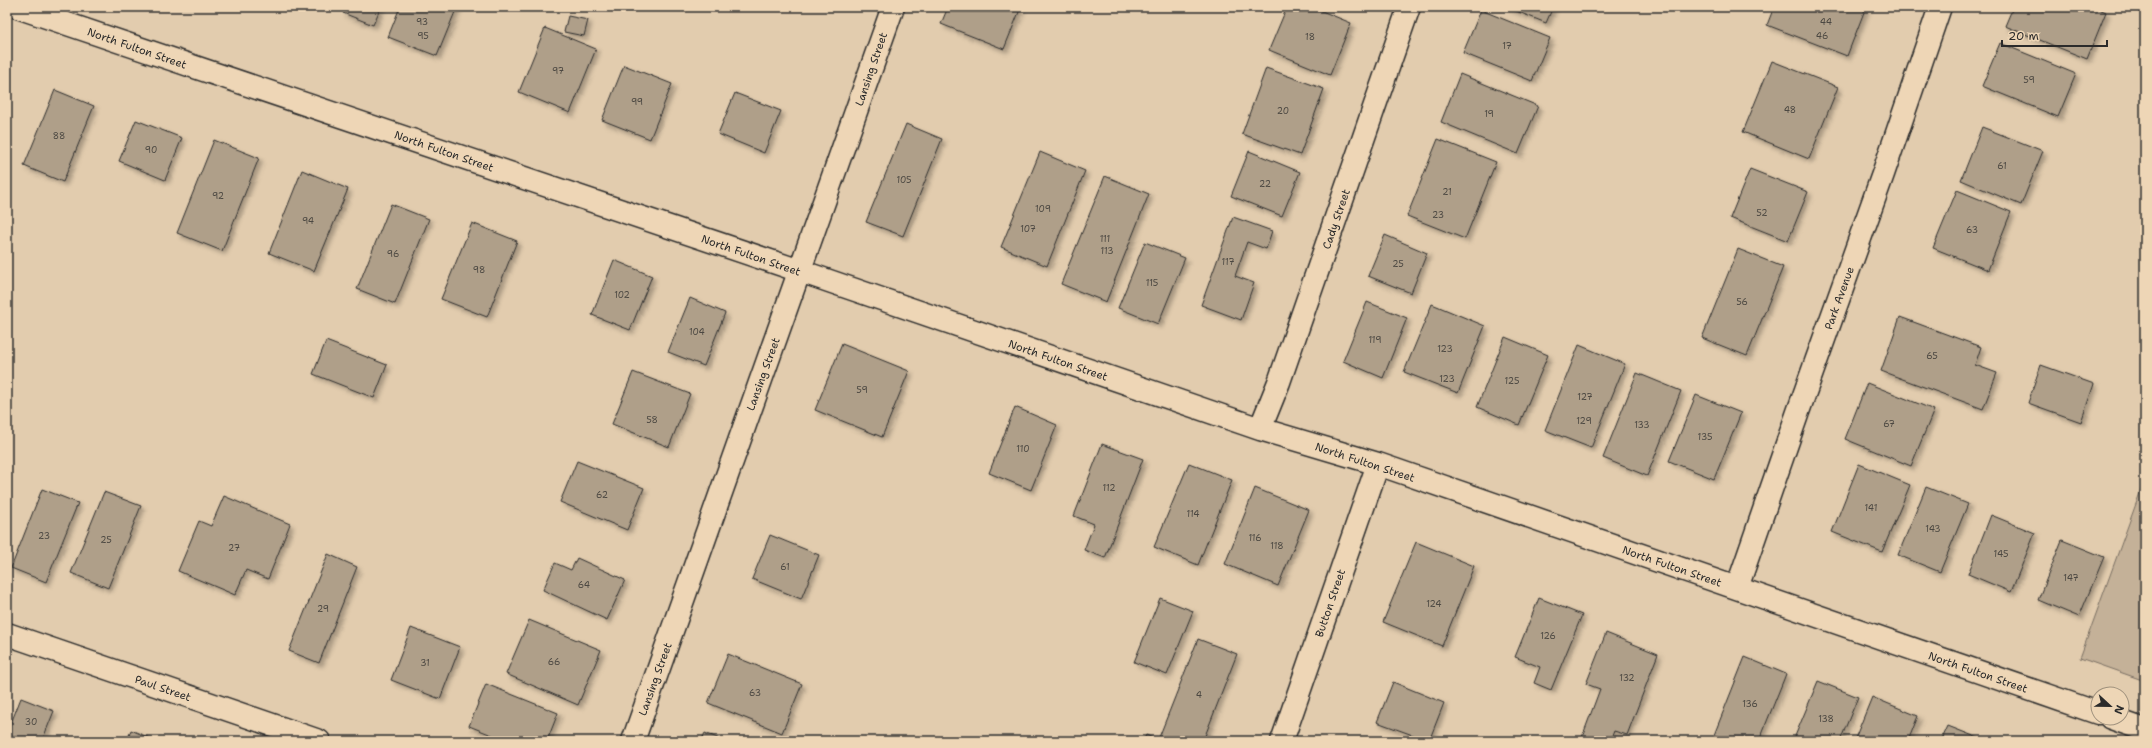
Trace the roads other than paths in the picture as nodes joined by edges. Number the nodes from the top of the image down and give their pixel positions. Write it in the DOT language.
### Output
graph roads {
  1 [pos="18,7"];
  2 [pos="893,7"];
  3 [pos="1410,7"];
  4 [pos="1940,7"];
  5 [pos="800,271"];
  6 [pos="1260,429"];
  7 [pos="1378,464"];
  8 [pos="1737,588"];
  9 [pos="7,634"];
  10 [pos="2090,710"];
  11 [pos="2130,725"];
  12 [pos="2145,730"];
  13 [pos="319,741"];
  14 [pos="633,741"];
  15 [pos="1282,741"];
  1 -- 5 [label="street, North Fulton Street"];
  2 -- 5 [label="street, Lansing Street"];
  3 -- 6 [label="street, Cady Street"];
  4 -- 8 [label="street, Park Avenue"];
  5 -- 6 [label="street, North Fulton Street"];
  5 -- 14 [label="street, Lansing Street"];
  6 -- 7 [label="street, North Fulton Street"];
  7 -- 8 [label="street, North Fulton Street"];
  7 -- 15 [label="street, Button Street"];
  8 -- 10 [label="street, North Fulton Street"];
  9 -- 13 [label="street, Paul Street"];
  11 -- 12 [label="street"];
}
